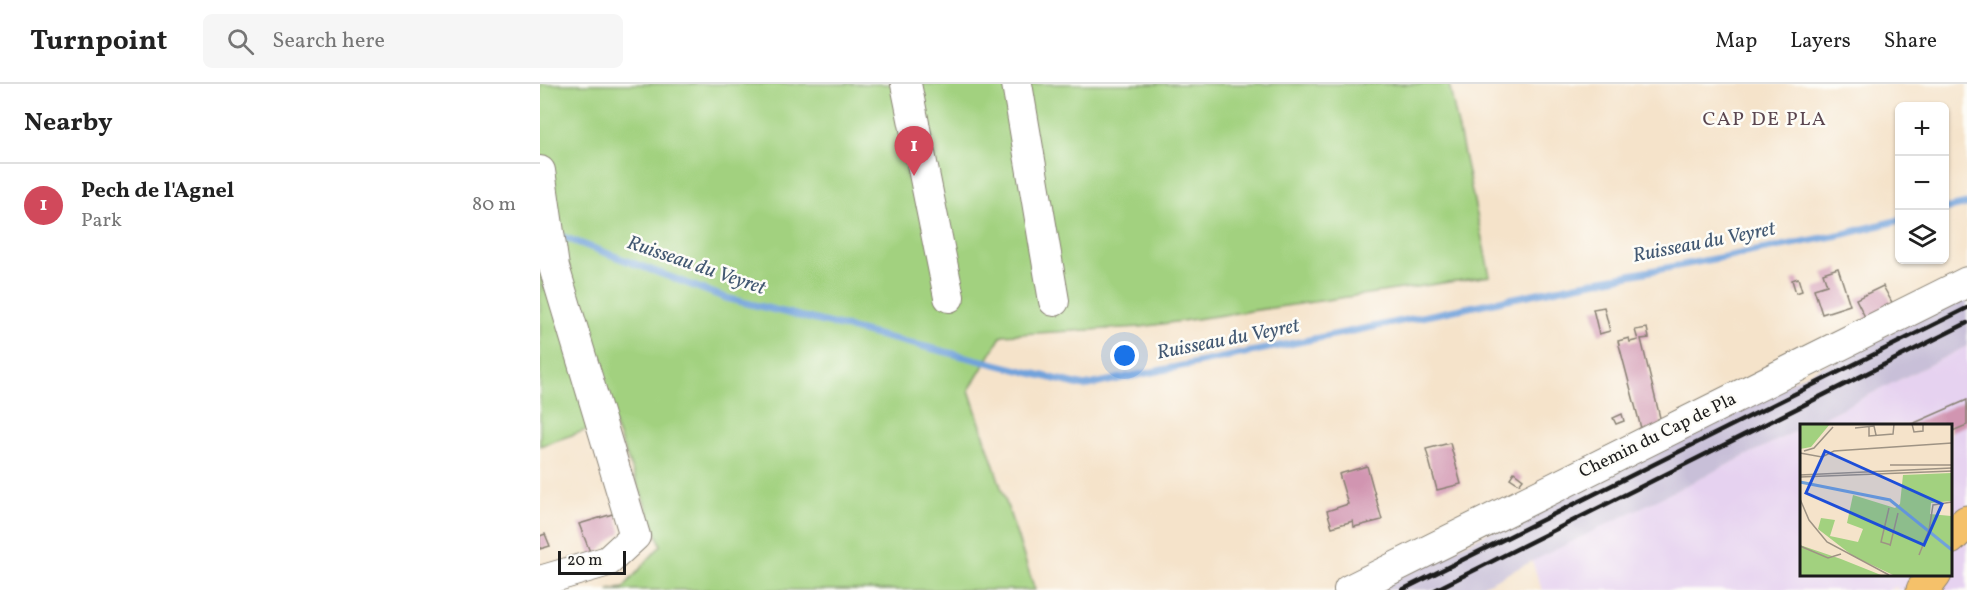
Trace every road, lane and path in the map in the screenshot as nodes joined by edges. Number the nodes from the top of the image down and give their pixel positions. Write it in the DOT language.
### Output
graph roads {
  1 [pos="906,84"];
  2 [pos="1017,84"];
  3 [pos="540,171"];
  4 [pos="1967,282"];
  5 [pos="948,297"];
  6 [pos="1054,301"];
  7 [pos="1967,522"];
  8 [pos="1952,536"];
  9 [pos="1934,575"];
  10 [pos="1935,575"];
  11 [pos="540,581"];
  12 [pos="1349,590"];
  13 [pos="1923,590"];
  14 [pos="1934,590"];
  1 -- 5 [label="street"];
  2 -- 6 [label="street"];
  3 -- 11 [label="street"];
  4 -- 12 [label="street, Chemin du Cap de Pla"];
  7 -- 8 [label="main road"];
  9 -- 13 [label="main road"];
  10 -- 14 [label="main road"];
}
